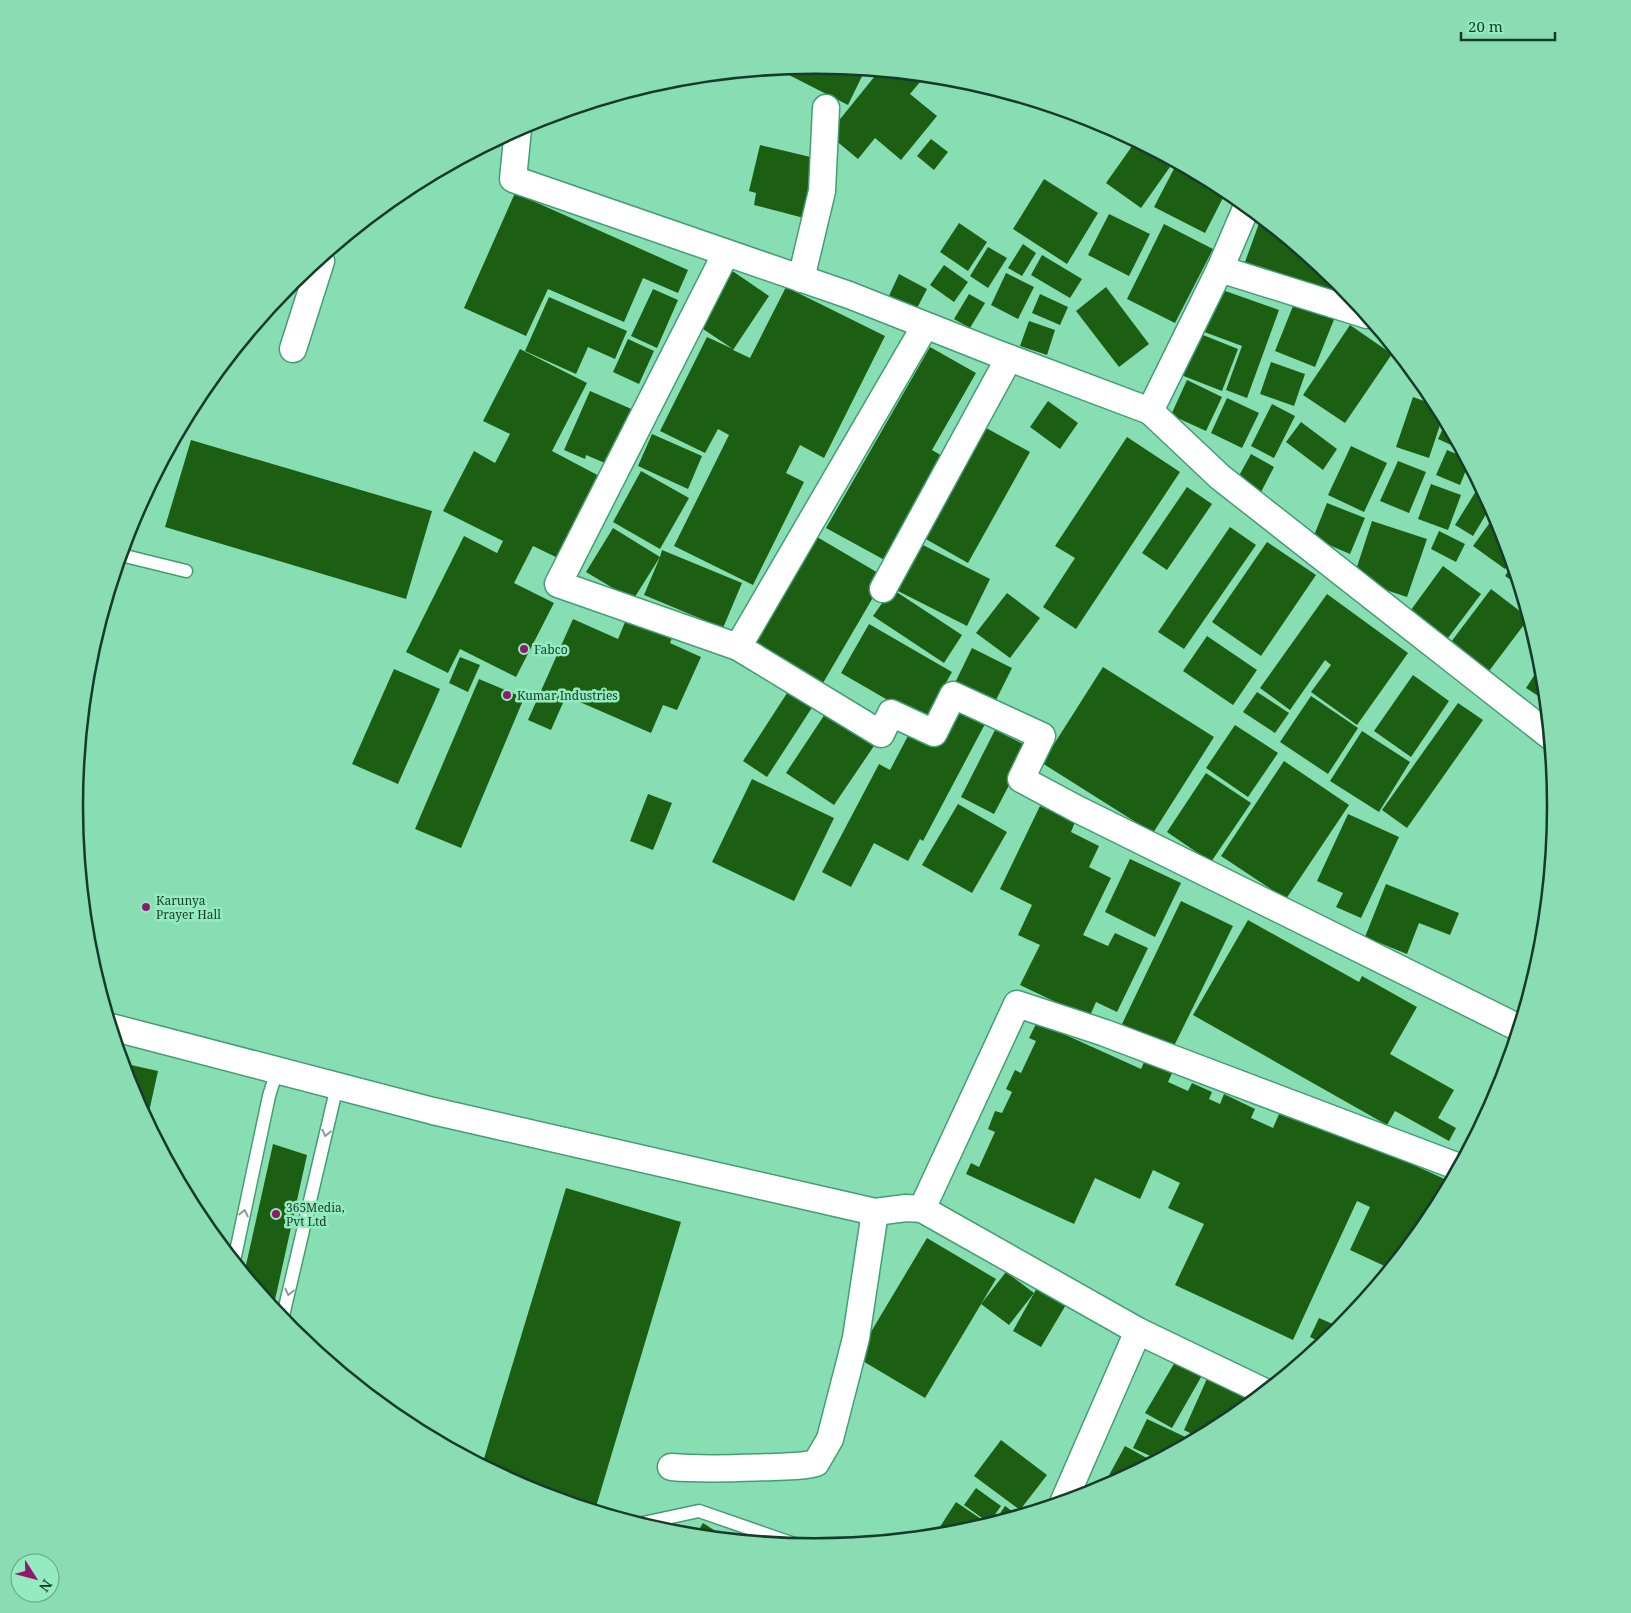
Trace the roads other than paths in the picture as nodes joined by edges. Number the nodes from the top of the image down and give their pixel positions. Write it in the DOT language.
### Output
graph roads {
  1 [pos="826,108"];
  2 [pos="517,138"];
  3 [pos="1244,212"];
  4 [pos="726,253"];
  5 [pos="319,268"];
  6 [pos="1220,269"];
  7 [pos="801,279"];
  8 [pos="1355,311"];
  9 [pos="925,326"];
  10 [pos="293,349"];
  11 [pos="1009,358"];
  12 [pos="1150,411"];
  13 [pos="127,557"];
  14 [pos="186,571"];
  15 [pos="883,589"];
  16 [pos="738,647"];
  17 [pos="1544,731"];
  18 [pos="1514,1025"];
  19 [pos="118,1029"];
  20 [pos="277,1070"];
  21 [pos="338,1086"];
  22 [pos="1454,1165"];
  23 [pos="922,1209"];
  24 [pos="875,1212"];
  25 [pos="235,1255"];
  26 [pos="284,1311"];
  27 [pos="1138,1331"];
  28 [pos="1260,1390"];
  29 [pos="671,1466"];
  30 [pos="1067,1494"];
  31 [pos="654,1521"];
  32 [pos="777,1538"];
  1 -- 7 [label="street"];
  2 -- 4 [label="street"];
  3 -- 6 [label="street"];
  4 -- 7 [label="street"];
  4 -- 16 [label="street"];
  5 -- 10 [label="street"];
  6 -- 8 [label="street"];
  6 -- 12 [label="street"];
  7 -- 9 [label="street"];
  9 -- 11 [label="street"];
  9 -- 16 [label="street"];
  11 -- 12 [label="street"];
  11 -- 15 [label="street"];
  12 -- 17 [label="street"];
  13 -- 14 [label="lane"];
  16 -- 18 [label="street"];
  19 -- 20 [label="street"];
  20 -- 21 [label="street"];
  25 -- 20 [label="lane, one-way"];
  21 -- 24 [label="street"];
  21 -- 26 [label="lane, one-way"];
  22 -- 23 [label="street"];
  23 -- 24 [label="street"];
  23 -- 27 [label="street"];
  24 -- 29 [label="street"];
  27 -- 28 [label="street"];
  27 -- 30 [label="street"];
  31 -- 32 [label="lane"];
}
